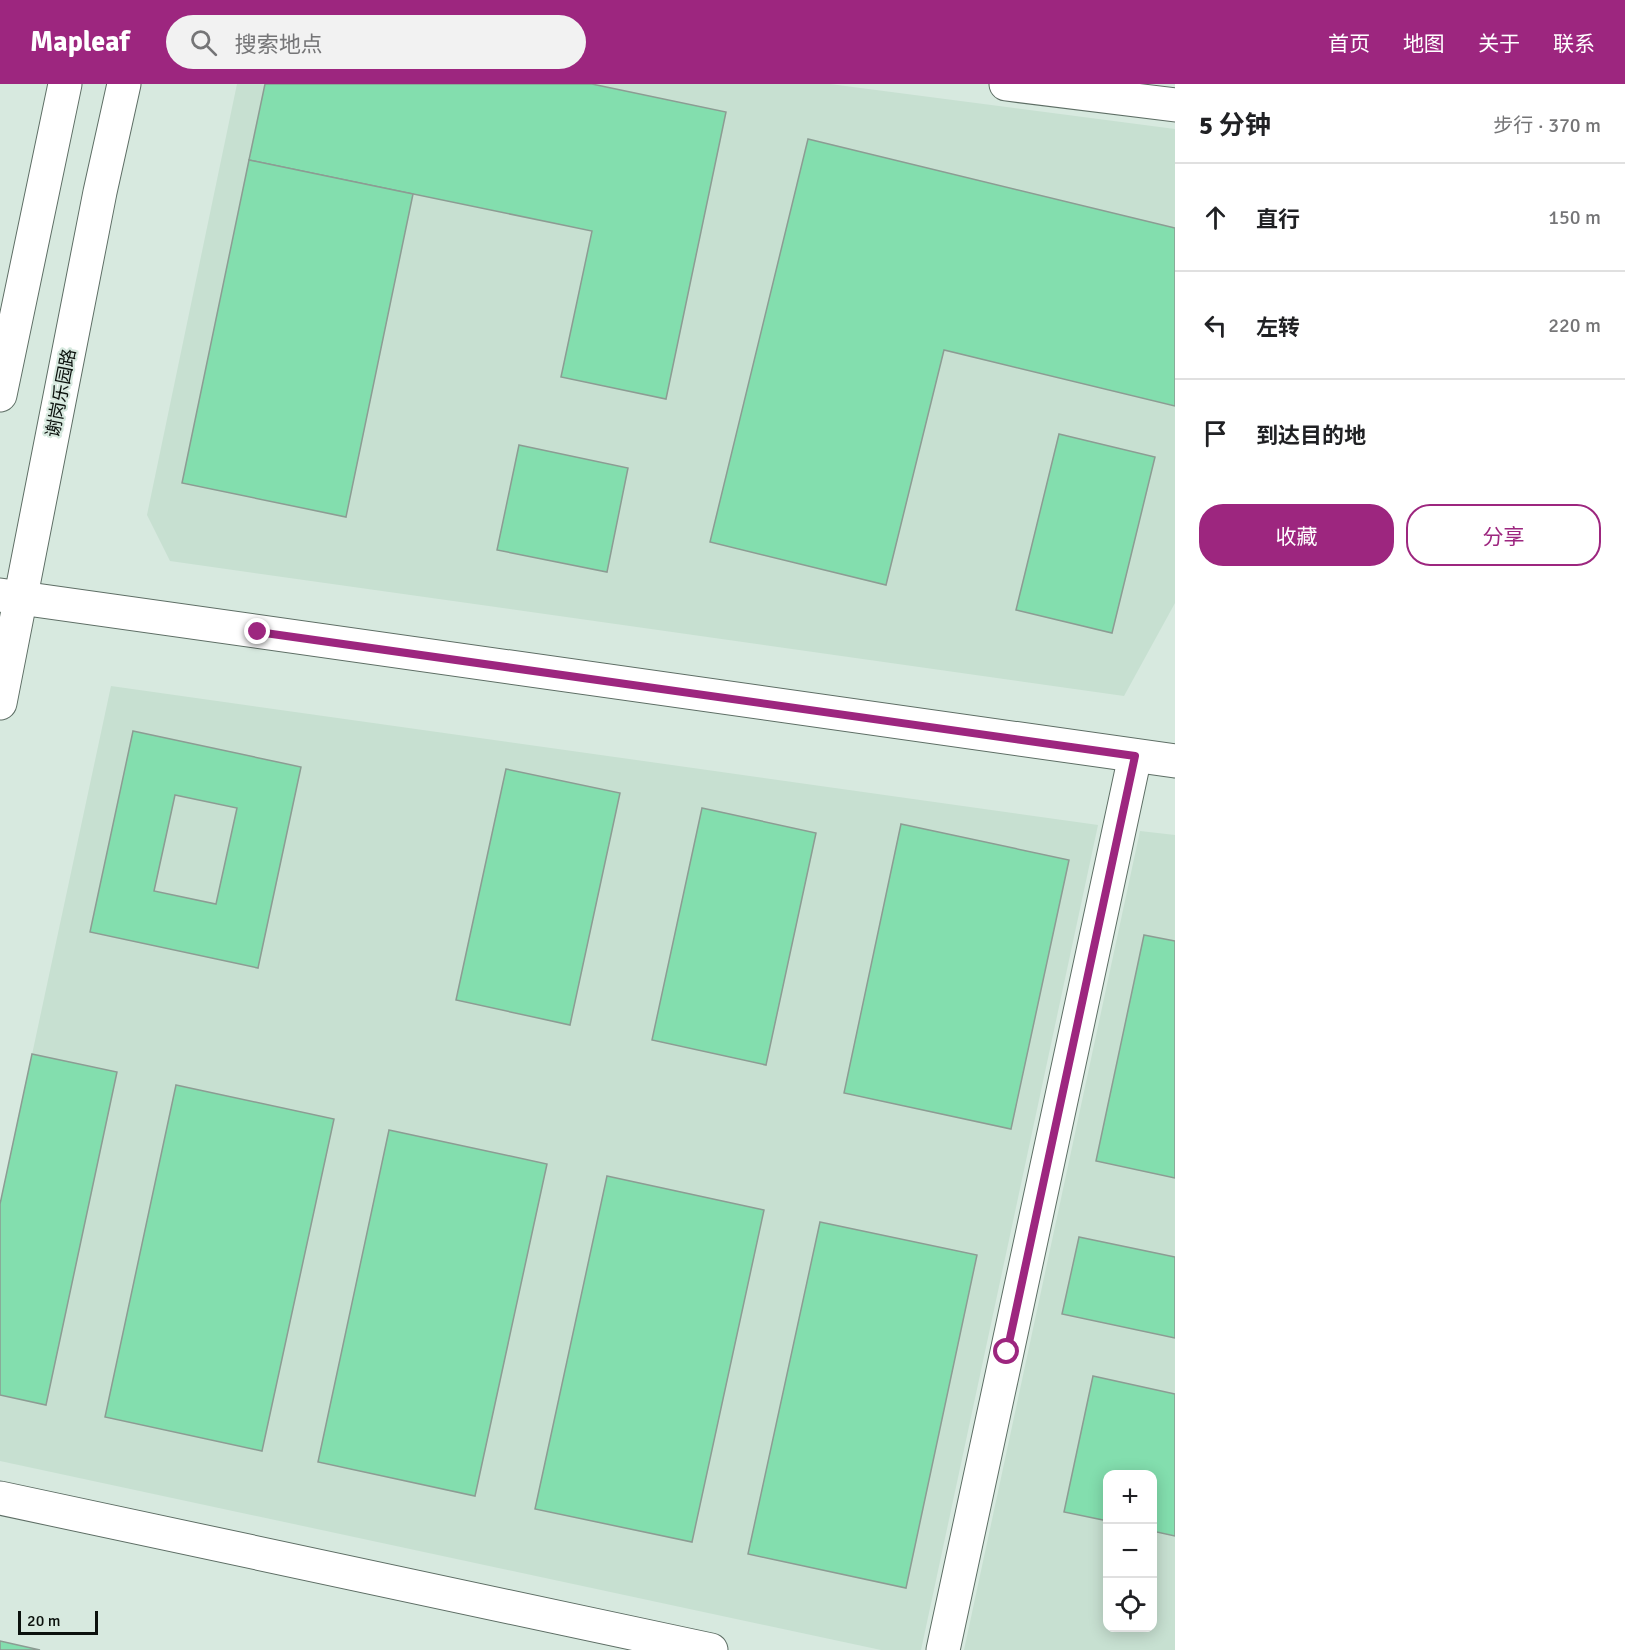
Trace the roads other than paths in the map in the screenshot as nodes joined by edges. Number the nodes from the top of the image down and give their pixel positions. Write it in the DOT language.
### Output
graph roads {
  1 [pos="65,84"];
  2 [pos="124,84"];
  3 [pos="1006,84"];
  4 [pos="1175,105"];
  5 [pos="0,395"];
  6 [pos="10,597"];
  7 [pos="0,703"];
  8 [pos="1135,756"];
  9 [pos="1175,761"];
  10 [pos="0,1498"];
  11 [pos="711,1650"];
  12 [pos="943,1650"];
  1 -- 5 [label="street"];
  2 -- 6 [label="street, 谢岗乐园路"];
  3 -- 4 [label="street"];
  6 -- 7 [label="street, 谢岗乐园路"];
  6 -- 8 [label="street"];
  8 -- 9 [label="street"];
  8 -- 12 [label="street"];
  10 -- 11 [label="street"];
}
